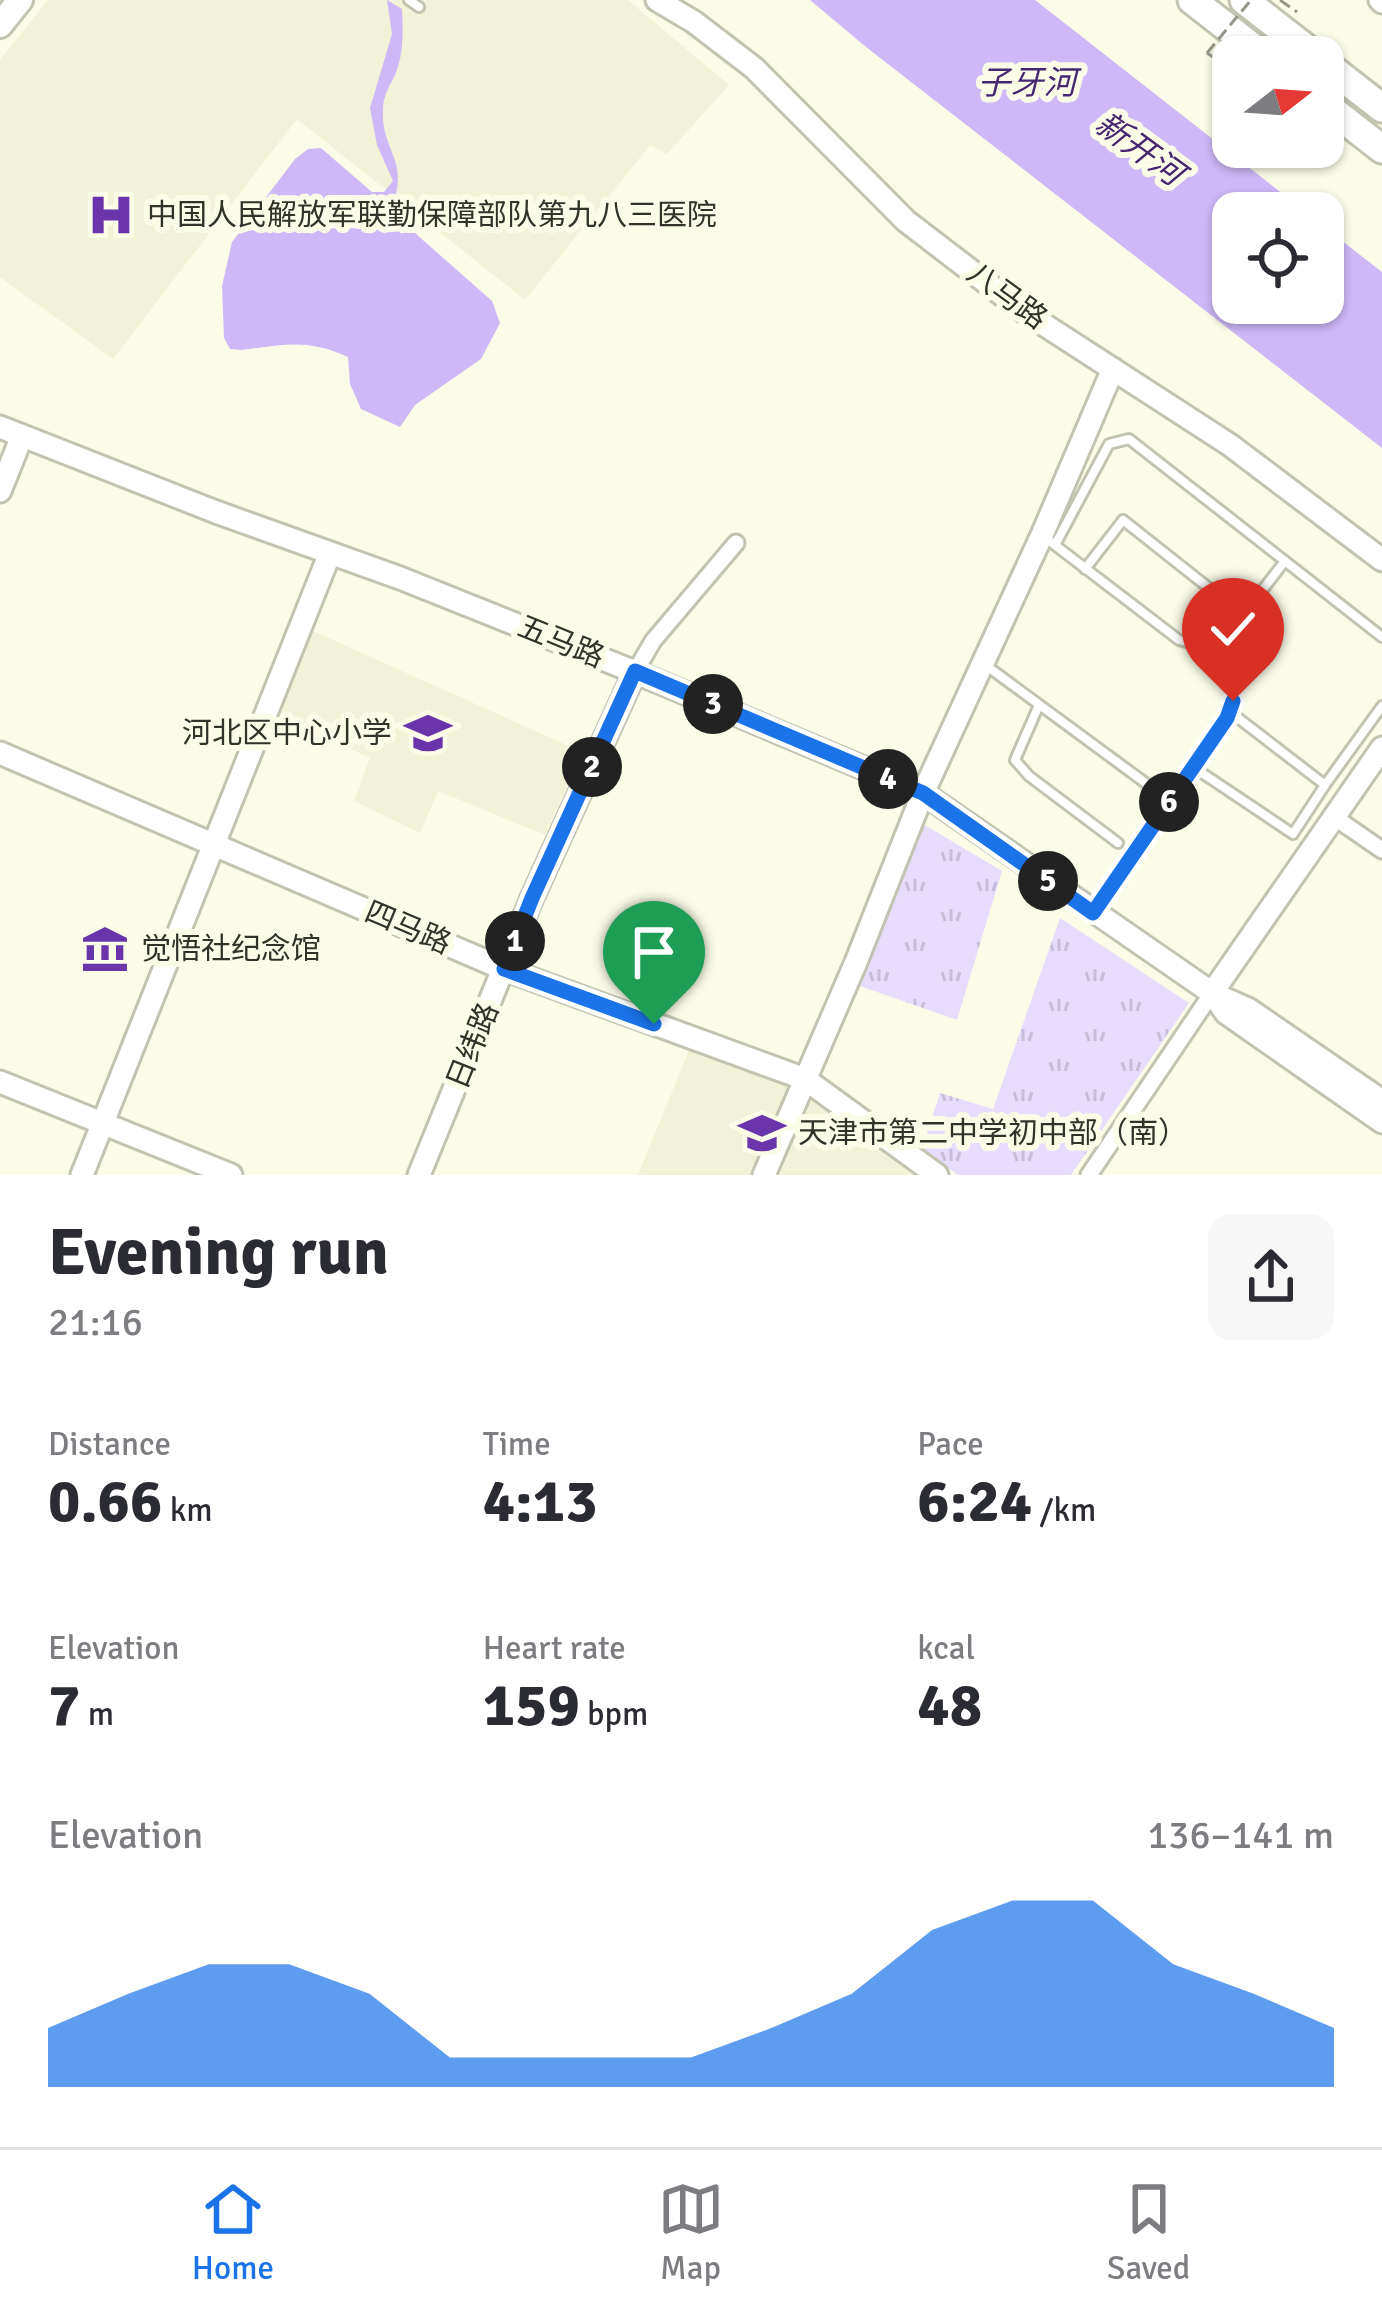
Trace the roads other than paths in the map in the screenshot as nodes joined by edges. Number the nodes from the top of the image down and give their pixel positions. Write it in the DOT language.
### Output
graph roads {
  1 [pos="20,0"];
  2 [pos="409,0"];
  3 [pos="658,0"];
  4 [pos="1192,0"];
  5 [pos="1247,0"];
  6 [pos="419,8"];
  7 [pos="0,25"];
  8 [pos="1238,36"];
  9 [pos="1292,36"];
  10 [pos="1344,78"];
  11 [pos="1382,108"];
  12 [pos="1344,119"];
  13 [pos="1382,149"];
  14 [pos="1113,369"];
  15 [pos="0,428"];
  16 [pos="22,436"];
  17 [pos="0,490"];
  18 [pos="1048,540"];
  19 [pos="736,543"];
  20 [pos="330,553"];
  21 [pos="1382,560"];
  22 [pos="1285,561"];
  23 [pos="1085,569"];
  24 [pos="1243,615"];
  25 [pos="1382,637"];
  26 [pos="1216,650"];
  27 [pos="983,663"];
  28 [pos="635,671"];
  29 [pos="1039,704"];
  30 [pos="1382,706"];
  31 [pos="1229,711"];
  32 [pos="1382,748"];
  33 [pos="0,753"];
  34 [pos="1193,767"];
  35 [pos="1325,785"];
  36 [pos="923,793"];
  37 [pos="1169,801"];
  38 [pos="1334,817"];
  39 [pos="1118,843"];
  40 [pos="212,844"];
  41 [pos="1382,850"];
  42 [pos="1093,913"];
  43 [pos="504,969"];
  44 [pos="1212,993"];
  45 [pos="805,1078"];
  46 [pos="0,1082"];
  47 [pos="1382,1101"];
  48 [pos="1382,1122"];
  49 [pos="104,1124"];
  50 [pos="82,1175"];
  51 [pos="231,1175"];
  52 [pos="419,1175"];
  53 [pos="764,1175"];
  54 [pos="937,1175"];
  55 [pos="1089,1175"];
  1 -- 7 [label="main road"];
  2 -- 6 [label="lane"];
  3 -- 14 [label="street, 八马路"];
  4 -- 8 [label="highway"];
  5 -- 9 [label="highway"];
  10 -- 11 [label="highway"];
  12 -- 13 [label="highway"];
  14 -- 18 [label="street"];
  14 -- 21 [label="street, 八马路"];
  15 -- 16 [label="street, 五马路"];
  16 -- 17 [label="street"];
  16 -- 20 [label="street, 五马路"];
  18 -- 22 [label="lane"];
  18 -- 23 [label="lane"];
  18 -- 27 [label="street"];
  19 -- 28 [label="street, 日纬路"];
  20 -- 28 [label="street, 五马路"];
  20 -- 40 [label="street"];
  22 -- 24 [label="lane"];
  22 -- 25 [label="lane"];
  23 -- 24 [label="lane"];
  23 -- 26 [label="lane"];
  24 -- 26 [label="lane"];
  26 -- 31 [label="lane"];
  27 -- 29 [label="lane"];
  27 -- 36 [label="street"];
  28 -- 36 [label="street, 五马路"];
  28 -- 43 [label="street, 日纬路"];
  29 -- 37 [label="lane"];
  29 -- 39 [label="lane"];
  30 -- 35 [label="lane"];
  31 -- 34 [label="lane"];
  31 -- 35 [label="lane"];
  32 -- 38 [label="street"];
  33 -- 40 [label="street, 四马路"];
  34 -- 35 [label="lane"];
  34 -- 37 [label="lane"];
  36 -- 42 [label="street, 五马路"];
  36 -- 45 [label="street"];
  37 -- 42 [label="lane"];
  38 -- 41 [label="street"];
  38 -- 44 [label="street"];
  40 -- 43 [label="street, 四马路"];
  40 -- 49 [label="street"];
  42 -- 44 [label="street, 五马路"];
  43 -- 45 [label="street, 四马路"];
  43 -- 52 [label="street, 日纬路"];
  44 -- 47 [label="street, 五马路"];
  44 -- 48 [label="street, 五马路"];
  44 -- 55 [label="street"];
  45 -- 53 [label="street"];
  45 -- 54 [label="street, 四马路"];
  46 -- 49 [label="street"];
  49 -- 50 [label="street"];
  49 -- 51 [label="street"];
}
